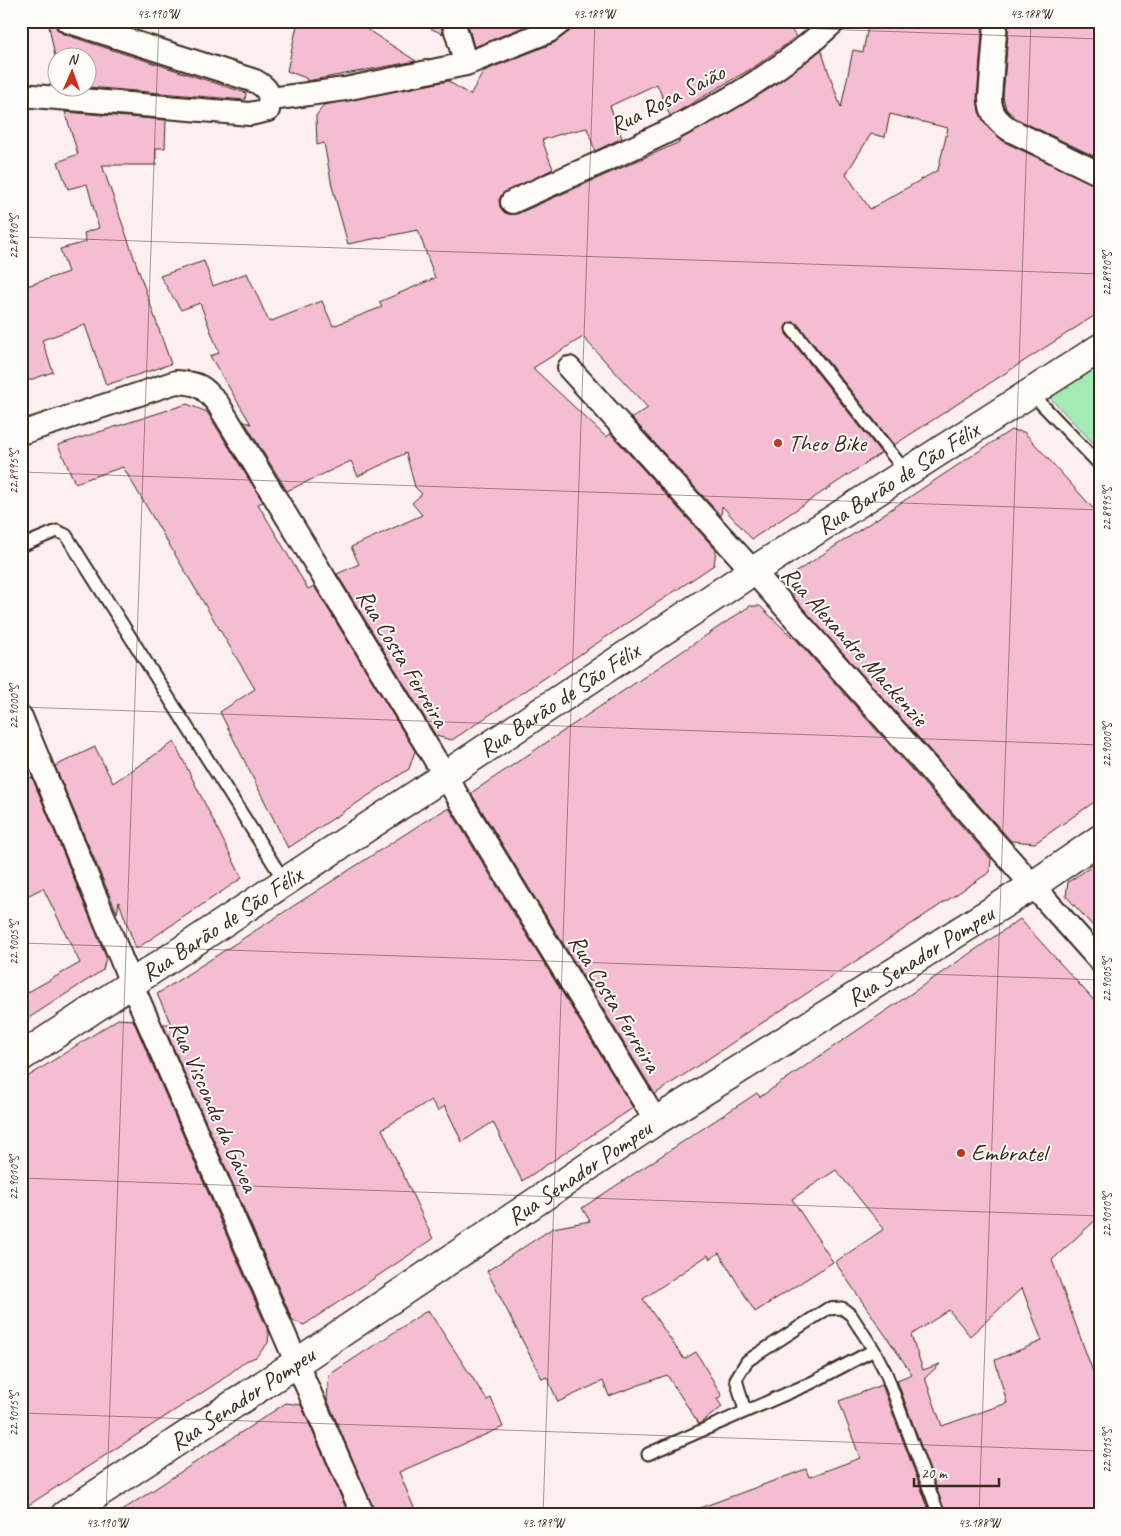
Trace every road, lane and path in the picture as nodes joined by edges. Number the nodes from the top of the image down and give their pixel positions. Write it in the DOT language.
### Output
graph roads {
  1 [pos="68,21"];
  2 [pos="453,21"];
  3 [pos="562,21"];
  4 [pos="835,21"];
  5 [pos="996,21"];
  6 [pos="466,64"];
  7 [pos="21,95"];
  8 [pos="270,99"];
  9 [pos="1100,174"];
  10 [pos="512,202"];
  11 [pos="792,329"];
  12 [pos="1100,348"];
  13 [pos="569,368"];
  14 [pos="1030,391"];
  15 [pos="21,433"];
  16 [pos="1100,465"];
  17 [pos="906,472"];
  18 [pos="21,546"];
  19 [pos="753,571"];
  20 [pos="21,717"];
  21 [pos="444,775"];
  22 [pos="1100,839"];
  23 [pos="285,882"];
  24 [pos="1032,886"];
  25 [pos="1100,961"];
  26 [pos="132,985"];
  27 [pos="21,1057"];
  28 [pos="656,1121"];
  29 [pos="874,1350"];
  30 [pos="298,1362"];
  31 [pos="745,1411"];
  32 [pos="648,1454"];
  33 [pos="65,1515"];
  34 [pos="363,1515"];
  35 [pos="939,1515"];
  1 -- 8 [label="street"];
  2 -- 6 [label="street"];
  3 -- 6 [label="street"];
  4 -- 10 [label="street, Rua Rosa Saião"];
  5 -- 9 [label="street"];
  6 -- 8 [label="street"];
  7 -- 8 [label="street"];
  11 -- 17 [label="lane"];
  12 -- 14 [label="street, Rua Barão de São Félix"];
  13 -- 19 [label="street, Rua Alexandre Mackenzie"];
  14 -- 16 [label="lane"];
  14 -- 17 [label="street, Rua Barão de São Félix"];
  15 -- 21 [label="street, Rua Costa Ferreira"];
  17 -- 19 [label="street, Rua Barão de São Félix"];
  18 -- 23 [label="lane"];
  19 -- 21 [label="street, Rua Barão de São Félix"];
  19 -- 24 [label="street, Rua Alexandre Mackenzie"];
  20 -- 26 [label="street, Rua Visconde da Gávea"];
  21 -- 23 [label="street, Rua Barão de São Félix"];
  21 -- 28 [label="street, Rua Costa Ferreira"];
  22 -- 24 [label="street, Rua Senador Pompeu"];
  23 -- 26 [label="street, Rua Barão de São Félix"];
  24 -- 25 [label="street, Rua Alexandre Mackenzie"];
  24 -- 28 [label="street, Rua Senador Pompeu"];
  26 -- 27 [label="street, Rua Barão de São Félix"];
  26 -- 30 [label="street, Rua Visconde da Gávea"];
  28 -- 30 [label="street, Rua Senador Pompeu"];
  29 -- 31 [label="lane"];
  29 -- 31 [label="lane"];
  29 -- 35 [label="lane"];
  30 -- 33 [label="street, Rua Senador Pompeu"];
  30 -- 34 [label="street, Rua Visconde da Gávea"];
  31 -- 32 [label="lane"];
}
